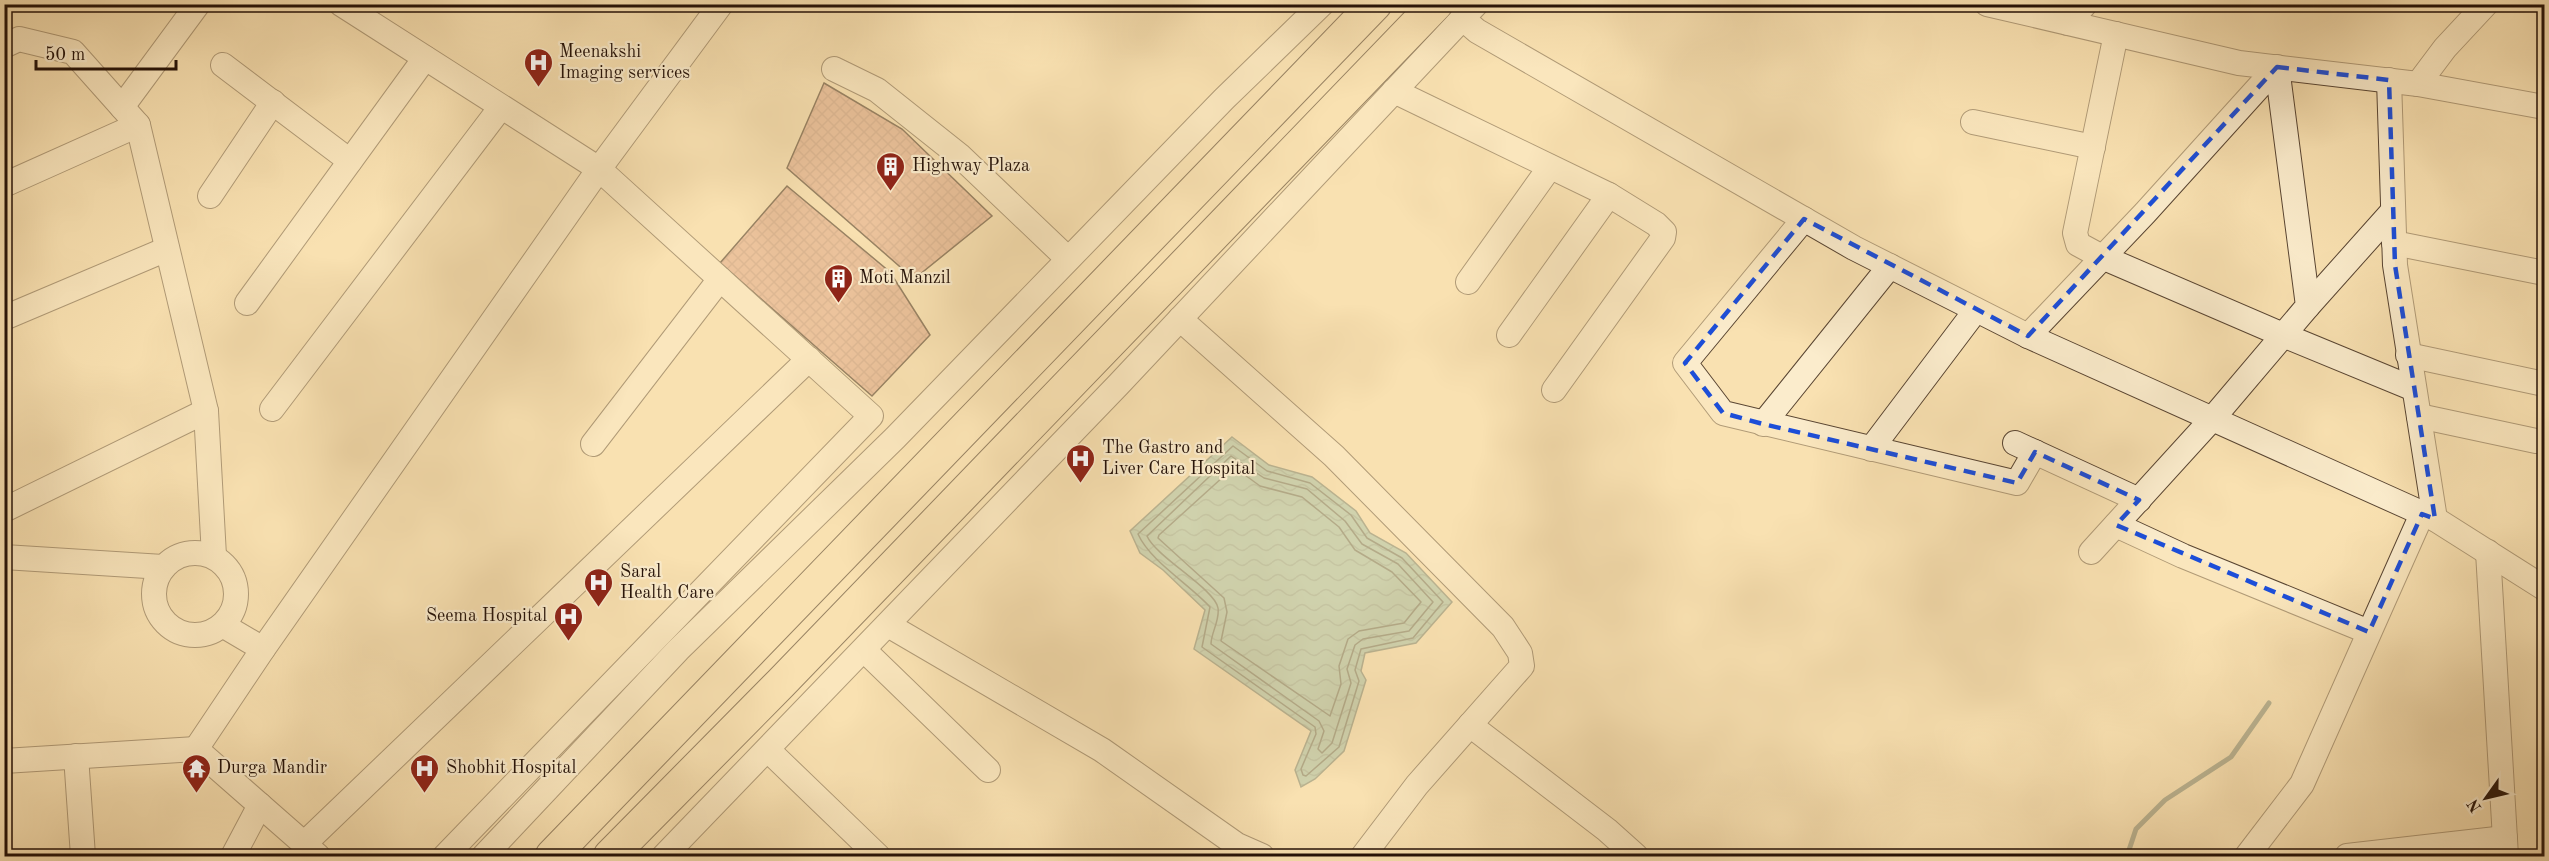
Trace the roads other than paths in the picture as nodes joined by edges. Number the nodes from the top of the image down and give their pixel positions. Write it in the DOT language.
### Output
graph roads {
  1 [pos="198,4"];
  2 [pos="341,4"];
  3 [pos="721,4"];
  4 [pos="1322,4"];
  5 [pos="1375,4"];
  6 [pos="1987,4"];
  7 [pos="2085,4"];
  8 [pos="2486,4"];
  9 [pos="1458,9"];
  10 [pos="2068,23"];
  11 [pos="2116,34"];
  12 [pos="4,46"];
  13 [pos="425,58"];
  14 [pos="223,65"];
  15 [pos="2277,67"];
  16 [pos="834,69"];
  17 [pos="2389,80"];
  18 [pos="2418,84"];
  19 [pos="1394,90"];
  20 [pos="273,102"];
  21 [pos="501,106"];
  22 [pos="2544,106"];
  23 [pos="122,107"];
  24 [pos="1972,122"];
  25 [pos="138,126"];
  26 [pos="2093,147"];
  27 [pos="350,160"];
  28 [pos="1550,167"];
  29 [pos="599,169"];
  30 [pos="4,185"];
  31 [pos="1609,195"];
  32 [pos="210,196"];
  33 [pos="2392,212"];
  34 [pos="1804,219"];
  35 [pos="2394,243"];
  36 [pos="167,249"];
  37 [pos="2102,257"];
  38 [pos="1068,259"];
  39 [pos="1890,266"];
  40 [pos="2544,273"];
  41 [pos="720,279"];
  42 [pos="1468,282"];
  43 [pos="247,303"];
  44 [pos="2308,306"];
  45 [pos="1976,310"];
  46 [pos="4,318"];
  47 [pos="1180,319"];
  48 [pos="1509,335"];
  49 [pos="2283,335"];
  50 [pos="2028,336"];
  51 [pos="2408,355"];
  52 [pos="808,359"];
  53 [pos="2544,384"];
  54 [pos="2414,388"];
  55 [pos="1554,390"];
  56 [pos="272,410"];
  57 [pos="206,411"];
  58 [pos="2419,416"];
  59 [pos="2213,418"];
  60 [pos="1763,424"];
  61 [pos="2536,441"];
  62 [pos="593,444"];
  63 [pos="1871,449"];
  64 [pos="2139,500"];
  65 [pos="4,510"];
  66 [pos="2429,517"];
  67 [pos="2116,525"];
  68 [pos="2091,552"];
  69 [pos="2488,552"];
  70 [pos="214,556"];
  71 [pos="4,557"];
  72 [pos="163,567"];
  73 [pos="2544,588"];
  74 [pos="888,625"];
  75 [pos="224,626"];
  76 [pos="2370,632"];
  77 [pos="263,649"];
  78 [pos="864,650"];
  79 [pos="1470,725"];
  80 [pos="196,749"];
  81 [pos="768,750"];
  82 [pos="76,756"];
  83 [pos="4,761"];
  84 [pos="988,770"];
  85 [pos="260,806"];
  86 [pos="2505,847"];
  87 [pos="311,850"];
  88 [pos="83,856"];
  89 [pos="233,856"];
  90 [pos="445,856"];
  91 [pos="484,856"];
  92 [pos="552,856"];
  93 [pos="610,856"];
  94 [pos="664,856"];
  95 [pos="878,856"];
  96 [pos="1262,856"];
  97 [pos="1363,856"];
  98 [pos="1636,856"];
  99 [pos="2247,856"];
  100 [pos="2348,856"];
  1 -- 23 [label="street"];
  2 -- 13 [label="street"];
  3 -- 29 [label="street"];
  4 -- 38 [label="street"];
  5 -- 92 [label="highway"];
  6 -- 10 [label="street"];
  7 -- 10 [label="street"];
  8 -- 18 [label="street"];
  9 -- 19 [label="street"];
  9 -- 34 [label="street"];
  9 -- 93 [label="highway"];
  10 -- 11 [label="street"];
  11 -- 15 [label="street"];
  11 -- 26 [label="street"];
  12 -- 23 [label="street"];
  13 -- 21 [label="street"];
  13 -- 27 [label="street"];
  14 -- 20 [label="street"];
  15 -- 17 [label="street"];
  15 -- 37 [label="street"];
  15 -- 44 [label="street"];
  16 -- 38 [label="street"];
  17 -- 18 [label="street"];
  17 -- 33 [label="street"];
  18 -- 22 [label="street"];
  19 -- 28 [label="street"];
  19 -- 47 [label="street"];
  20 -- 27 [label="street"];
  20 -- 32 [label="street"];
  21 -- 29 [label="street"];
  21 -- 56 [label="street"];
  23 -- 25 [label="street"];
  24 -- 26 [label="street"];
  25 -- 30 [label="street"];
  25 -- 36 [label="street"];
  26 -- 37 [label="street"];
  27 -- 43 [label="street"];
  28 -- 31 [label="street"];
  28 -- 42 [label="street"];
  29 -- 41 [label="street"];
  29 -- 77 [label="street"];
  31 -- 48 [label="street"];
  31 -- 55 [label="street"];
  33 -- 35 [label="street"];
  33 -- 44 [label="street"];
  34 -- 39 [label="street"];
  34 -- 60 [label="street"];
  35 -- 40 [label="street"];
  35 -- 51 [label="street"];
  36 -- 46 [label="street"];
  36 -- 57 [label="street"];
  37 -- 49 [label="street"];
  37 -- 50 [label="street"];
  38 -- 91 [label="street"];
  39 -- 45 [label="street"];
  39 -- 60 [label="street"];
  41 -- 52 [label="street"];
  41 -- 62 [label="street"];
  44 -- 49 [label="street"];
  45 -- 50 [label="street"];
  45 -- 63 [label="street"];
  47 -- 74 [label="street"];
  47 -- 79 [label="street"];
  49 -- 54 [label="street"];
  49 -- 59 [label="street"];
  50 -- 59 [label="street"];
  51 -- 53 [label="street"];
  51 -- 54 [label="street"];
  52 -- 87 [label="street"];
  52 -- 90 [label="street"];
  54 -- 58 [label="street"];
  57 -- 65 [label="street"];
  57 -- 70 [label="street"];
  58 -- 61 [label="street"];
  58 -- 66 [label="street"];
  59 -- 64 [label="street"];
  59 -- 66 [label="street"];
  60 -- 63 [label="street"];
  63 -- 64 [label="street"];
  64 -- 67 [label="street"];
  66 -- 69 [label="street"];
  66 -- 76 [label="street"];
  67 -- 68 [label="street"];
  67 -- 76 [label="street"];
  69 -- 73 [label="street"];
  69 -- 86 [label="street"];
  70 -- 72 [label="street"];
  70 -- 75 [label="street"];
  71 -- 72 [label="street"];
  72 -- 75 [label="street"];
  74 -- 78 [label="street"];
  74 -- 96 [label="street"];
  75 -- 77 [label="street"];
  76 -- 99 [label="street"];
  77 -- 80 [label="street"];
  78 -- 81 [label="street"];
  78 -- 84 [label="street"];
  79 -- 97 [label="street"];
  79 -- 98 [label="street"];
  80 -- 82 [label="street"];
  80 -- 85 [label="street"];
  81 -- 94 [label="street"];
  81 -- 95 [label="street"];
  82 -- 83 [label="street"];
  82 -- 88 [label="street"];
  85 -- 87 [label="street"];
  85 -- 89 [label="street"];
  86 -- 100 [label="street"];
}
